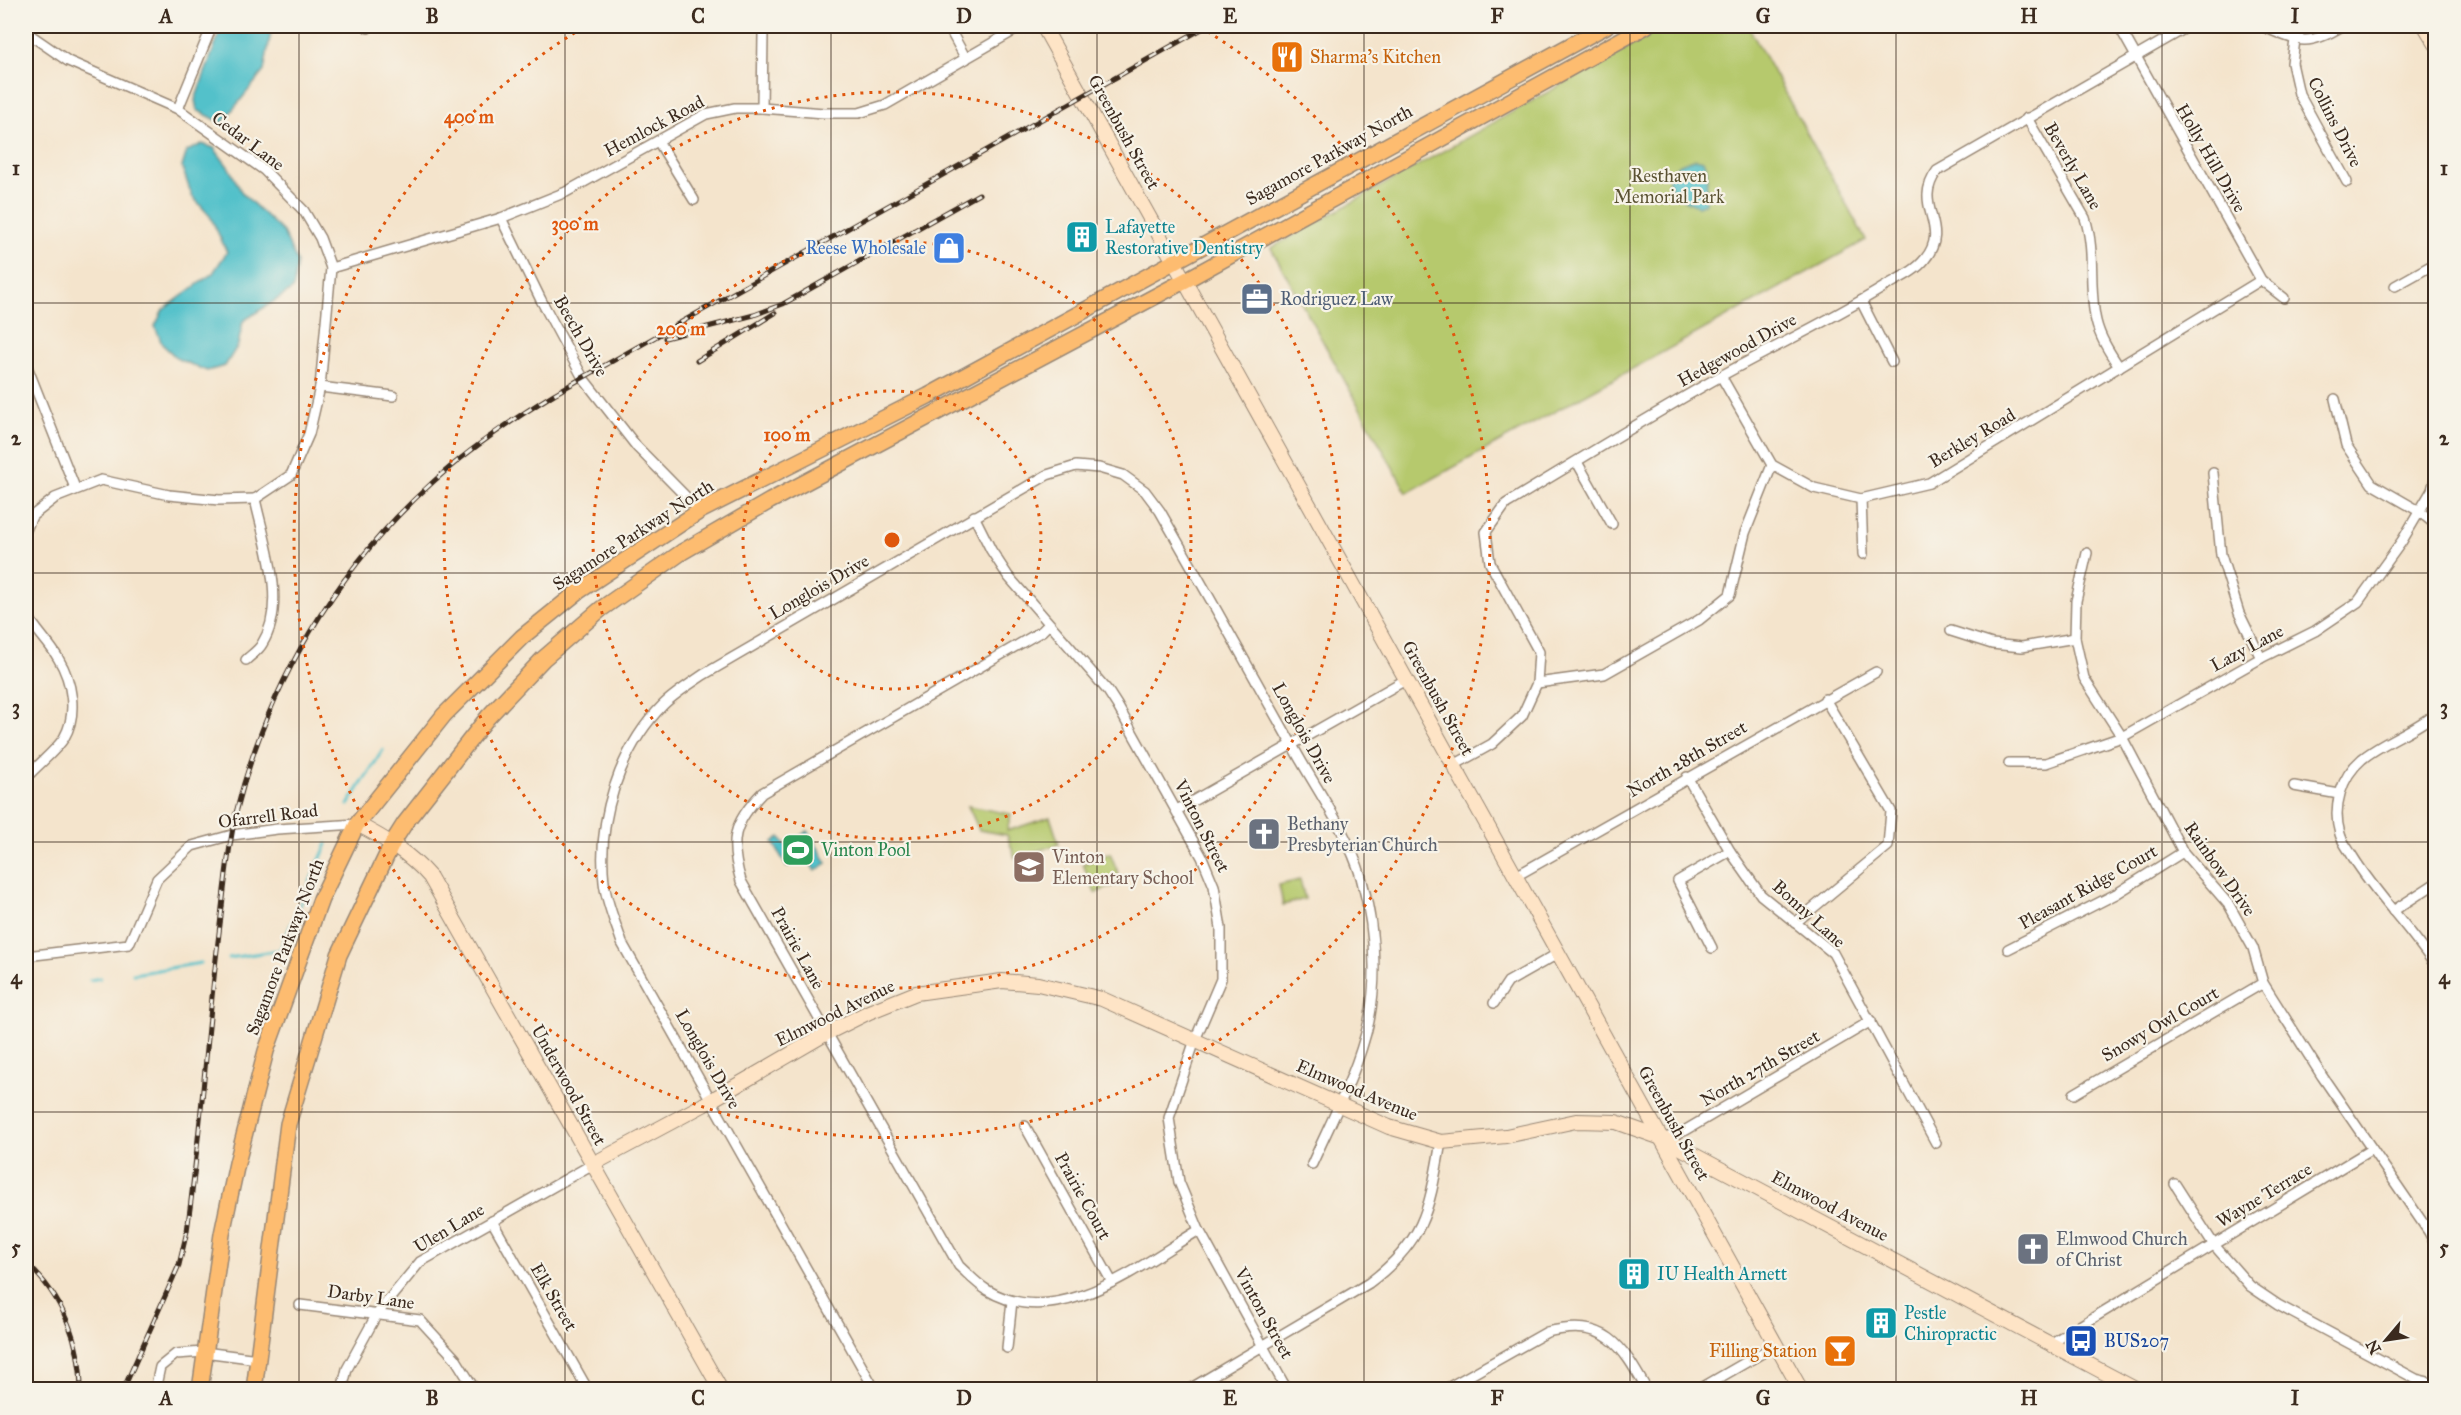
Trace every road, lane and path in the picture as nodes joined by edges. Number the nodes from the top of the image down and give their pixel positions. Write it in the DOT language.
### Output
graph roads {
  1 [pos="212,26"];
  2 [pos="761,26"];
  3 [pos="948,26"];
  4 [pos="1022,26"];
  5 [pos="1043,26"];
  6 [pos="1606,26"];
  7 [pos="1646,26"];
  8 [pos="2119,26"];
  9 [pos="2189,26"];
  10 [pos="2262,26"];
  11 [pos="2342,26"];
  12 [pos="2425,26"];
  13 [pos="26,32"];
  14 [pos="2295,40"];
  15 [pos="2436,44"];
  16 [pos="2134,56"];
  17 [pos="966,59"];
  18 [pos="762,108"];
  19 [pos="178,110"];
  20 [pos="2027,118"];
  21 [pos="658,141"];
  22 [pos="2347,182"];
  23 [pos="694,200"];
  24 [pos="501,218"];
  25 [pos="1175,261"];
  26 [pos="2436,263"];
  27 [pos="331,268"];
  28 [pos="1186,280"];
  29 [pos="2261,280"];
  30 [pos="2395,286"];
  31 [pos="2284,298"];
  32 [pos="1861,302"];
  33 [pos="1892,362"];
  34 [pos="26,364"];
  35 [pos="2119,367"];
  36 [pos="1721,376"];
  37 [pos="320,387"];
  38 [pos="393,396"];
  39 [pos="2335,399"];
  40 [pos="1577,462"];
  41 [pos="1772,465"];
  42 [pos="2213,473"];
  43 [pos="2436,475"];
  44 [pos="75,488"];
  45 [pos="255,499"];
  46 [pos="1861,499"];
  47 [pos="700,511"];
  48 [pos="2419,511"];
  49 [pos="974,516"];
  50 [pos="1612,524"];
  51 [pos="2436,525"];
  52 [pos="26,530"];
  53 [pos="2087,553"];
  54 [pos="1863,554"];
  55 [pos="26,613"];
  56 [pos="1049,624"];
  57 [pos="1951,631"];
  58 [pos="2076,638"];
  59 [pos="2261,658"];
  60 [pos="246,660"];
  61 [pos="1876,672"];
  62 [pos="1407,679"];
  63 [pos="1537,683"];
  64 [pos="1825,699"];
  65 [pos="2436,713"];
  66 [pos="2122,737"];
  67 [pos="1292,744"];
  68 [pos="2009,762"];
  69 [pos="1454,765"];
  70 [pos="1687,777"];
  71 [pos="26,778"];
  72 [pos="2294,786"];
  73 [pos="2339,794"];
  74 [pos="1177,810"];
  75 [pos="357,824"];
  76 [pos="393,842"];
  77 [pos="1730,851"];
  78 [pos="2183,852"];
  79 [pos="1516,876"];
  80 [pos="2436,884"];
  81 [pos="2393,911"];
  82 [pos="1795,923"];
  83 [pos="1712,948"];
  84 [pos="2008,949"];
  85 [pos="1558,953"];
  86 [pos="26,956"];
  87 [pos="2436,967"];
  88 [pos="2263,983"];
  89 [pos="1494,1003"];
  90 [pos="1871,1022"];
  91 [pos="827,1033"];
  92 [pos="1196,1040"];
  93 [pos="2074,1094"];
  94 [pos="712,1100"];
  95 [pos="1339,1104"];
  96 [pos="1025,1126"];
  97 [pos="1664,1139"];
  98 [pos="1441,1142"];
  99 [pos="1936,1143"];
  100 [pos="2372,1149"];
  101 [pos="592,1164"];
  102 [pos="1312,1164"];
  103 [pos="2175,1184"];
  104 [pos="492,1221"];
  105 [pos="1199,1230"];
  106 [pos="2214,1245"];
  107 [pos="2436,1246"];
  108 [pos="1112,1282"];
  109 [pos="1012,1301"];
  110 [pos="300,1305"];
  111 [pos="377,1314"];
  112 [pos="2050,1344"];
  113 [pos="1776,1345"];
  114 [pos="1262,1346"];
  115 [pos="1007,1348"];
  116 [pos="204,1352"];
  117 [pos="258,1359"];
  118 [pos="2436,1384"];
  119 [pos="155,1389"];
  120 [pos="200,1389"];
  121 [pos="254,1389"];
  122 [pos="342,1389"];
  123 [pos="475,1389"];
  124 [pos="588,1389"];
  125 [pos="721,1389"];
  126 [pos="875,1389"];
  127 [pos="1188,1389"];
  128 [pos="1287,1389"];
  129 [pos="1444,1389"];
  130 [pos="1647,1389"];
  131 [pos="1698,1389"];
  132 [pos="1801,1389"];
  133 [pos="2137,1389"];
  1 -- 19 [label="street"];
  2 -- 18 [label="street"];
  3 -- 17 [label="street"];
  4 -- 17 [label="street, Hemlock Road"];
  5 -- 25 [label="main road, Greenbush Street"];
  6 -- 25 [label="main road, Sagamore Parkway North"];
  7 -- 28 [label="main road"];
  8 -- 16 [label="street, Holly Hill Drive"];
  9 -- 16 [label="street, Hedgewood Drive"];
  10 -- 14 [label="street"];
  11 -- 14 [label="street"];
  12 -- 15 [label="main road"];
  13 -- 19 [label="street, Cedar Lane"];
  14 -- 22 [label="street, Collins Drive"];
  16 -- 20 [label="street, Hedgewood Drive"];
  16 -- 29 [label="street, Holly Hill Drive"];
  17 -- 18 [label="street, Hemlock Road"];
  18 -- 21 [label="street, Hemlock Road"];
  19 -- 27 [label="street, Cedar Lane"];
  20 -- 32 [label="street, Hedgewood Drive"];
  20 -- 35 [label="street, Beverly Lane"];
  21 -- 23 [label="street"];
  21 -- 24 [label="street, Hemlock Road"];
  24 -- 27 [label="street, Hemlock Road"];
  24 -- 47 [label="street, Beech Drive"];
  25 -- 28 [label="main road, Greenbush Street"];
  25 -- 47 [label="main road, Sagamore Parkway North"];
  26 -- 30 [label="street"];
  27 -- 37 [label="street, Cedar Lane"];
  28 -- 62 [label="main road, Greenbush Street"];
  28 -- 76 [label="main road"];
  29 -- 31 [label="street, Holly Hill Drive"];
  29 -- 35 [label="street, Berkley Road"];
  32 -- 33 [label="street"];
  32 -- 36 [label="street, Hedgewood Drive"];
  34 -- 44 [label="street"];
  35 -- 46 [label="street, Berkley Road"];
  36 -- 40 [label="street, Hedgewood Drive"];
  36 -- 41 [label="street"];
  37 -- 38 [label="street"];
  37 -- 45 [label="street, Cedar Lane"];
  39 -- 48 [label="street"];
  40 -- 50 [label="street"];
  40 -- 63 [label="street, Hedgewood Drive"];
  41 -- 46 [label="street, Berkley Road"];
  41 -- 63 [label="street"];
  42 -- 59 [label="street"];
  43 -- 48 [label="street, Lazy Lane"];
  44 -- 45 [label="street"];
  44 -- 52 [label="street"];
  45 -- 60 [label="street"];
  46 -- 54 [label="street"];
  47 -- 75 [label="main road, Sagamore Parkway North"];
  48 -- 51 [label="street"];
  48 -- 59 [label="street, Lazy Lane"];
  49 -- 56 [label="street, Vinton Street"];
  49 -- 67 [label="street, Longlois Drive"];
  49 -- 94 [label="street, Longlois Drive"];
  53 -- 58 [label="street, Rainbow Drive"];
  55 -- 71 [label="street"];
  56 -- 74 [label="street, Vinton Street"];
  56 -- 91 [label="street, Prairie Lane"];
  57 -- 58 [label="street"];
  58 -- 66 [label="street, Rainbow Drive"];
  59 -- 66 [label="street, Lazy Lane"];
  61 -- 64 [label="street, North 28th Street"];
  62 -- 67 [label="street"];
  62 -- 69 [label="main road, Greenbush Street"];
  63 -- 69 [label="street, Hedgewood Drive"];
  64 -- 70 [label="street, North 28th Street"];
  64 -- 82 [label="street"];
  65 -- 73 [label="street"];
  66 -- 68 [label="street, Lazy Lane"];
  66 -- 78 [label="street, Rainbow Drive"];
  67 -- 74 [label="street"];
  67 -- 95 [label="street, Longlois Drive"];
  69 -- 79 [label="main road, Greenbush Street"];
  70 -- 77 [label="street, Bonny Lane"];
  70 -- 79 [label="street, North 28th Street"];
  72 -- 73 [label="street"];
  73 -- 81 [label="street"];
  74 -- 92 [label="street, Vinton Street"];
  75 -- 76 [label="main road, Underwood Street"];
  75 -- 86 [label="street, Ofarrell Road"];
  75 -- 116 [label="main road, Sagamore Parkway North"];
  76 -- 101 [label="main road, Underwood Street"];
  76 -- 117 [label="main road"];
  77 -- 82 [label="street, Bonny Lane"];
  77 -- 83 [label="street"];
  78 -- 84 [label="street, Pleasant Ridge Court"];
  78 -- 88 [label="street, Rainbow Drive"];
  79 -- 85 [label="main road, Greenbush Street"];
  80 -- 81 [label="street"];
  81 -- 87 [label="street"];
  82 -- 90 [label="street, Bonny Lane"];
  85 -- 89 [label="street"];
  85 -- 97 [label="main road, Greenbush Street"];
  88 -- 93 [label="street, Snowy Owl Court"];
  88 -- 100 [label="street, Rainbow Drive"];
  90 -- 97 [label="street, North 27th Street"];
  90 -- 99 [label="street, Bonny Lane"];
  91 -- 92 [label="main road, Elmwood Avenue"];
  91 -- 94 [label="main road, Elmwood Avenue"];
  91 -- 109 [label="street, Prairie Lane"];
  92 -- 95 [label="main road, Elmwood Avenue"];
  92 -- 105 [label="street, Vinton Street"];
  94 -- 101 [label="main road, Elmwood Avenue"];
  94 -- 126 [label="street, Longlois Drive"];
  95 -- 98 [label="main road, Elmwood Avenue"];
  95 -- 102 [label="street, Longlois Drive"];
  96 -- 108 [label="street, Prairie Court"];
  97 -- 98 [label="main road, Elmwood Avenue"];
  97 -- 112 [label="main road, Elmwood Avenue"];
  97 -- 113 [label="main road, Greenbush Street"];
  98 -- 114 [label="street"];
  100 -- 106 [label="street, Wayne Terrace"];
  100 -- 107 [label="street, Rainbow Drive"];
  101 -- 104 [label="street, Ulen Lane"];
  101 -- 125 [label="main road, Underwood Street"];
  103 -- 106 [label="street"];
  104 -- 111 [label="street, Ulen Lane"];
  104 -- 124 [label="street, Elk Street"];
  105 -- 108 [label="street, Prairie Lane"];
  105 -- 114 [label="street, Vinton Street"];
  106 -- 112 [label="street, Wayne Terrace"];
  106 -- 118 [label="street"];
  108 -- 109 [label="street, Prairie Lane"];
  109 -- 115 [label="street"];
  110 -- 111 [label="street, Darby Lane"];
  111 -- 122 [label="street, Ulen Lane"];
  111 -- 123 [label="street, Darby Lane"];
  112 -- 133 [label="main road, Elmwood Avenue"];
  113 -- 131 [label="street"];
  113 -- 132 [label="main road, Greenbush Street"];
  114 -- 127 [label="street"];
  114 -- 128 [label="street, Vinton Street"];
  116 -- 117 [label="street"];
  116 -- 119 [label="street"];
  116 -- 120 [label="main road, Sagamore Parkway North"];
  117 -- 121 [label="main road"];
  129 -- 130 [label="street"];
}
